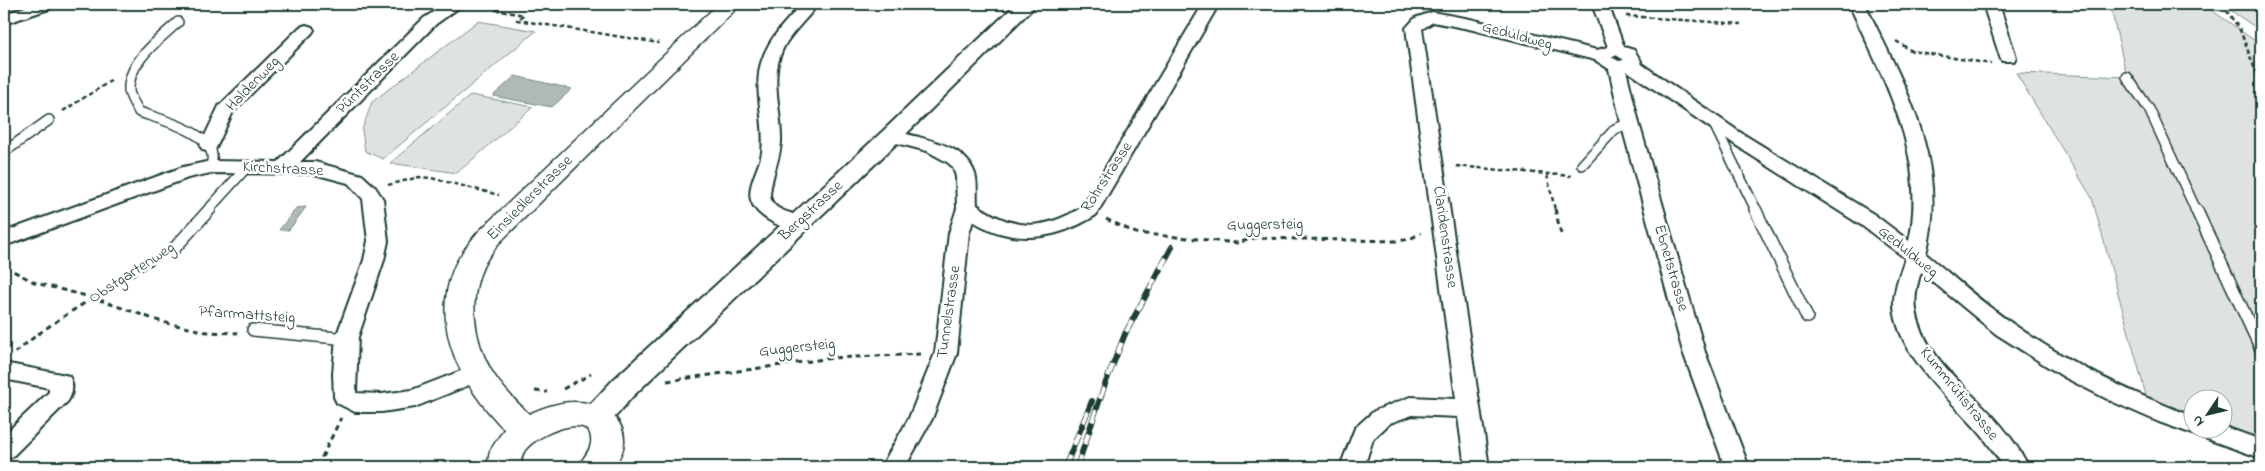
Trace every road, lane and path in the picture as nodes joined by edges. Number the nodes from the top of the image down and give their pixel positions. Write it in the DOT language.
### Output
graph roads {
  1 [pos="49,4"];
  2 [pos="149,4"];
  3 [pos="169,4"];
  4 [pos="456,4"];
  5 [pos="500,4"];
  6 [pos="730,4"];
  7 [pos="810,4"];
  8 [pos="1027,4"];
  9 [pos="1211,4"];
  10 [pos="1856,4"];
  11 [pos="1991,4"];
  12 [pos="2222,4"];
  13 [pos="1601,9"];
  14 [pos="1432,17"];
  15 [pos="4,19"];
  16 [pos="178,22"];
  17 [pos="1741,24"];
  18 [pos="306,30"];
  19 [pos="1871,36"];
  20 [pos="649,41"];
  21 [pos="2008,56"];
  22 [pos="1617,59"];
  23 [pos="137,66"];
  24 [pos="2127,77"];
  25 [pos="2261,85"];
  26 [pos="64,110"];
  27 [pos="49,120"];
  28 [pos="1712,121"];
  29 [pos="1630,123"];
  30 [pos="891,136"];
  31 [pos="209,146"];
  32 [pos="4,152"];
  33 [pos="1435,164"];
  34 [pos="1582,165"];
  35 [pos="211,167"];
  36 [pos="247,167"];
  37 [pos="284,167"];
  38 [pos="1547,174"];
  39 [pos="368,191"];
  40 [pos="502,196"];
  41 [pos="967,208"];
  42 [pos="1089,211"];
  43 [pos="1442,223"];
  44 [pos="798,224"];
  45 [pos="1562,238"];
  46 [pos="4,239"];
  47 [pos="172,251"];
  48 [pos="1915,258"];
  49 [pos="4,269"];
  50 [pos="94,298"];
  51 [pos="1807,316"];
  52 [pos="253,330"];
  53 [pos="347,336"];
  54 [pos="2261,350"];
  55 [pos="946,353"];
  56 [pos="7,365"];
  57 [pos="476,373"];
  58 [pos="591,374"];
  59 [pos="661,382"];
  60 [pos="535,391"];
  61 [pos="355,403"];
  62 [pos="1470,409"];
  63 [pos="595,418"];
  64 [pos="2182,422"];
  65 [pos="525,430"];
  66 [pos="2230,438"];
  67 [pos="2261,449"];
  68 [pos="4,450"];
  69 [pos="324,467"];
  70 [pos="504,467"];
  71 [pos="595,467"];
  72 [pos="893,467"];
  73 [pos="1352,467"];
  74 [pos="1477,467"];
  75 [pos="1737,467"];
  76 [pos="2017,467"];
  1 -- 15 [label="street"];
  2 -- 3 [label="path"];
  4 -- 37 [label="street, Püntstrasse"];
  5 -- 20 [label="path"];
  6 -- 57 [label="main road, Einsiedlerstrasse"];
  7 -- 44 [label="street"];
  8 -- 30 [label="street, Bergstrasse"];
  9 -- 42 [label="street, Rohrstrasse"];
  10 -- 19 [label="street, Kummrütistrasse"];
  11 -- 21 [label="street"];
  12 -- 25 [label="path"];
  13 -- 17 [label="path"];
  13 -- 22 [label="street, Ebnetstrasse"];
  14 -- 22 [label="street, Geduldweg"];
  14 -- 33 [label="street, Claridenstrasse"];
  16 -- 23 [label="lane"];
  18 -- 31 [label="street, Haldenweg"];
  19 -- 21 [label="path"];
  19 -- 48 [label="street, Kummrütistrasse"];
  22 -- 28 [label="street, Geduldweg"];
  22 -- 29 [label="street, Ebnetstrasse"];
  23 -- 26 [label="path"];
  23 -- 31 [label="lane"];
  24 -- 54 [label="lane"];
  27 -- 32 [label="lane"];
  28 -- 48 [label="street, Geduldweg"];
  28 -- 51 [label="lane"];
  29 -- 34 [label="lane"];
  29 -- 75 [label="street, Ebnetstrasse"];
  30 -- 41 [label="street"];
  30 -- 44 [label="street, Bergstrasse"];
  31 -- 35 [label="lane"];
  33 -- 38 [label="path"];
  33 -- 43 [label="street, Claridenstrasse"];
  34 -- 38 [label="path"];
  35 -- 36 [label="street, Kirchstrasse"];
  35 -- 46 [label="street, Kirchstrasse"];
  36 -- 37 [label="street, Kirchstrasse"];
  36 -- 47 [label="lane, Obstgartenweg"];
  37 -- 39 [label="street, Kirchstrasse"];
  38 -- 45 [label="path"];
  39 -- 40 [label="path"];
  39 -- 53 [label="street"];
  41 -- 42 [label="street, Rohrstrasse"];
  41 -- 55 [label="street, Tunnelstrasse"];
  42 -- 43 [label="path, Guggersteig"];
  43 -- 62 [label="street, Claridenstrasse"];
  44 -- 63 [label="street, Bergstrasse"];
  47 -- 50 [label="path, Obstgartenweg"];
  48 -- 64 [label="street, Geduldweg"];
  48 -- 76 [label="street, Kummrütistrasse"];
  49 -- 50 [label="path, Pfarrmattsteig"];
  50 -- 52 [label="path, Pfarrmattsteig"];
  50 -- 56 [label="path, Obstgartenweg"];
  52 -- 53 [label="lane, Pfarrmattsteig"];
  53 -- 61 [label="street"];
  55 -- 59 [label="path, Guggersteig"];
  55 -- 72 [label="street, Tunnelstrasse"];
  56 -- 68 [label="street"];
  57 -- 61 [label="street"];
  57 -- 65 [label="main road, Einsiedlerstrasse"];
  58 -- 60 [label="path"];
  61 -- 69 [label="path"];
  62 -- 73 [label="street"];
  62 -- 74 [label="street, Claridenstrasse"];
  63 -- 65 [label="main road"];
  63 -- 71 [label="main road"];
  65 -- 70 [label="main road"];
  66 -- 67 [label="street"];
}
